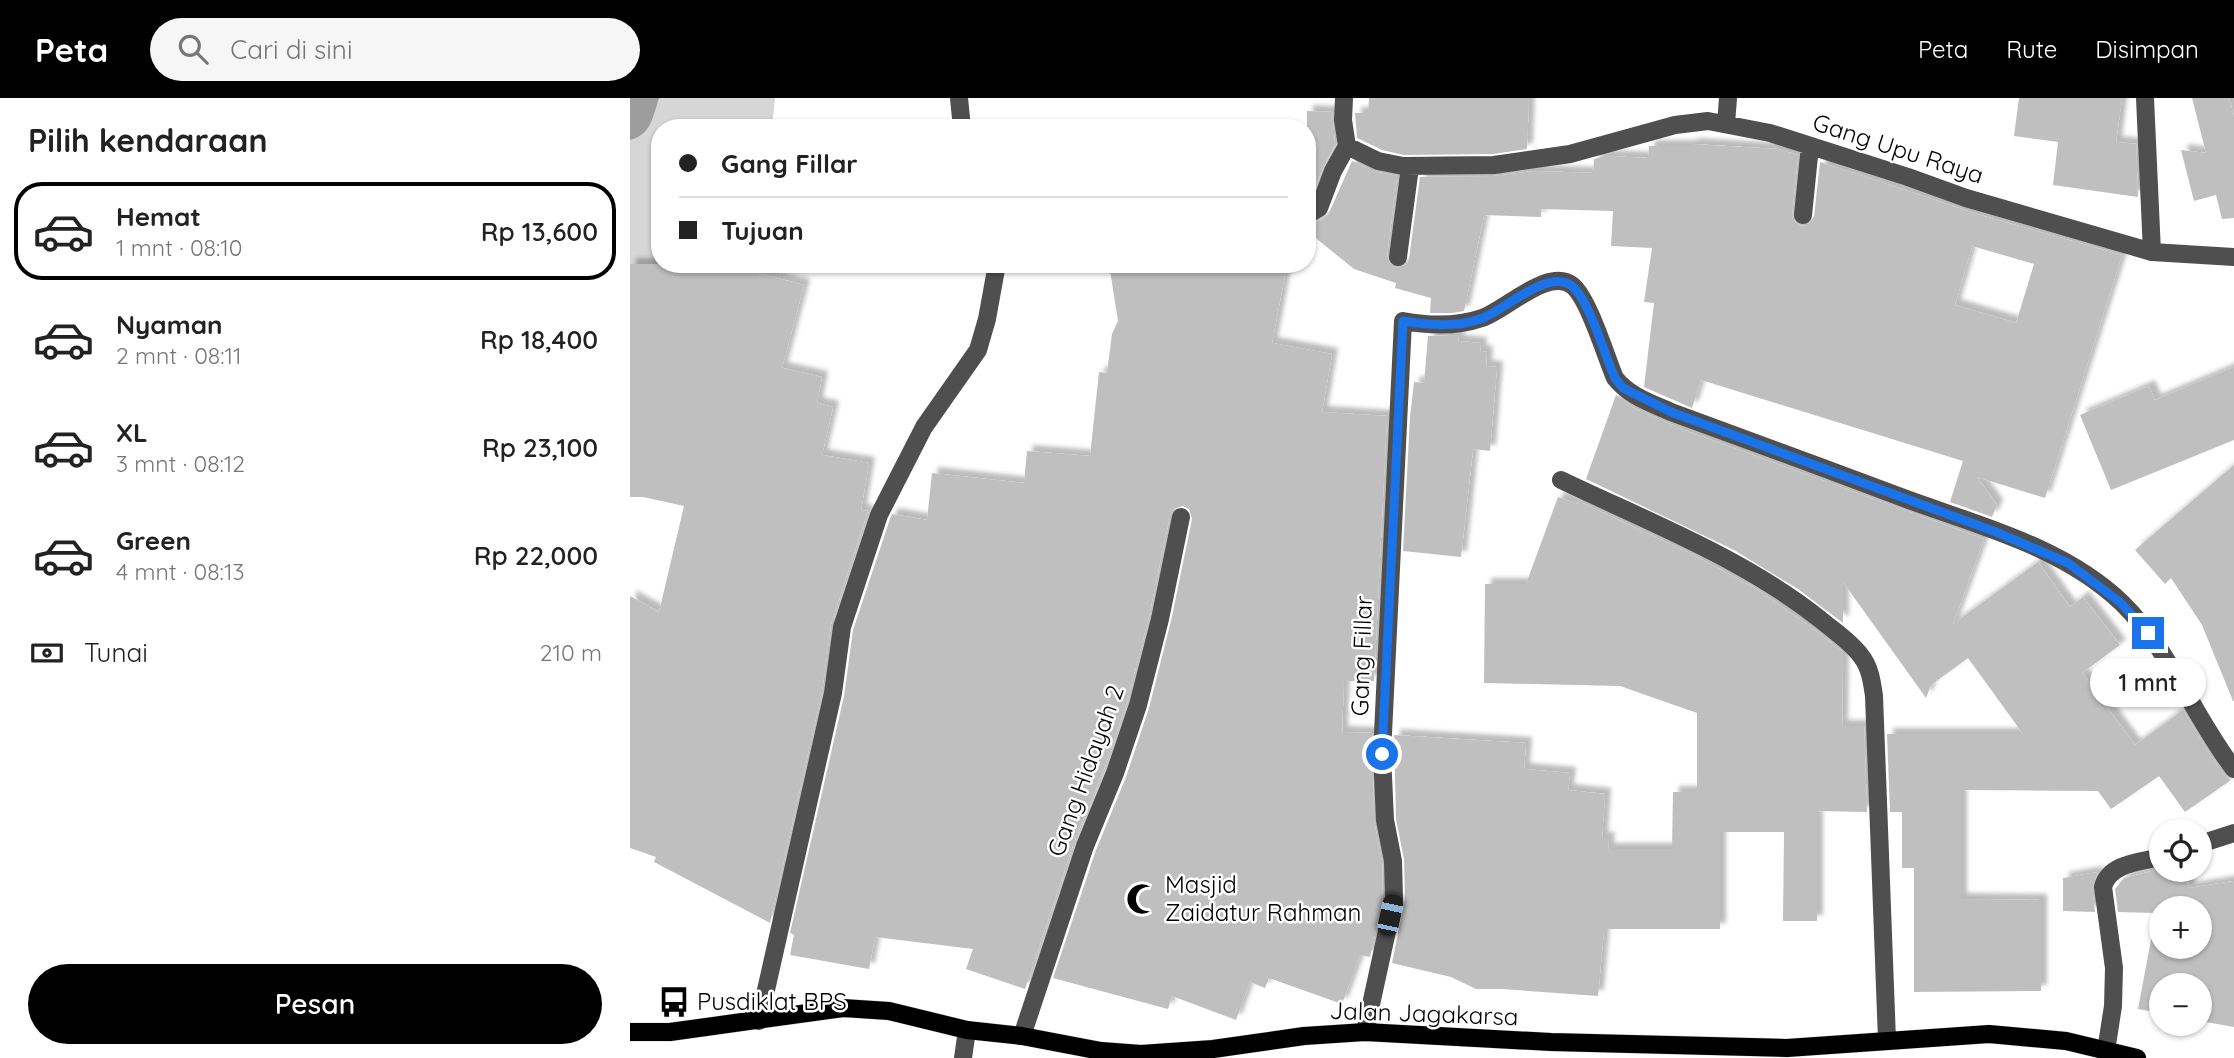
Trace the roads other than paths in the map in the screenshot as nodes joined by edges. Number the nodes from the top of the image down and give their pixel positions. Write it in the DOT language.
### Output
graph roads {
  1 [pos="959,98"];
  2 [pos="1344,98"];
  3 [pos="1728,98"];
  4 [pos="2145,98"];
  5 [pos="961,119"];
  6 [pos="1726,124"];
  7 [pos="1347,146"];
  8 [pos="1810,146"];
  9 [pos="1410,167"];
  10 [pos="1316,210"];
  11 [pos="1803,215"];
  12 [pos="2152,252"];
  13 [pos="1398,257"];
  14 [pos="2234,257"];
  15 [pos="995,273"];
  16 [pos="1561,480"];
  17 [pos="1181,517"];
  18 [pos="2234,769"];
  19 [pos="2234,833"];
  20 [pos="2212,840"];
  21 [pos="2149,860"];
  22 [pos="759,1021"];
  23 [pos="967,1030"];
  24 [pos="630,1032"];
  25 [pos="1365,1032"];
  26 [pos="1022,1036"];
  27 [pos="1887,1040"];
  28 [pos="2106,1051"];
  29 [pos="963,1058"];
  30 [pos="2137,1058"];
  1 -- 5 [label="street"];
  2 -- 7 [label="street"];
  3 -- 6 [label="street"];
  4 -- 12 [label="street"];
  6 -- 8 [label="street, Gang Upu Raya"];
  6 -- 9 [label="street, Gang Upu Raya"];
  7 -- 9 [label="street, Gang Upu Raya"];
  7 -- 10 [label="street"];
  8 -- 11 [label="street"];
  8 -- 12 [label="street, Gang Upu Raya"];
  9 -- 13 [label="street"];
  12 -- 14 [label="street, Gang Upu Raya"];
  15 -- 22 [label="street"];
  16 -- 27 [label="street"];
  17 -- 26 [label="street, Gang Hidayah 2"];
  18 -- 25 [label="street, Gang Fillar"];
  19 -- 20 [label="street"];
  21 -- 28 [label="street"];
  22 -- 23 [label="main road, Jalan Jagakarsa"];
  22 -- 24 [label="main road, Jalan Jagakarsa"];
  23 -- 26 [label="main road, Jalan Jagakarsa"];
  23 -- 29 [label="street"];
  25 -- 26 [label="main road, Jalan Jagakarsa"];
  25 -- 27 [label="main road, Jalan Jagakarsa"];
  27 -- 28 [label="main road, Jalan Jagakarsa"];
  28 -- 30 [label="main road, Jalan Jagakarsa"];
}
